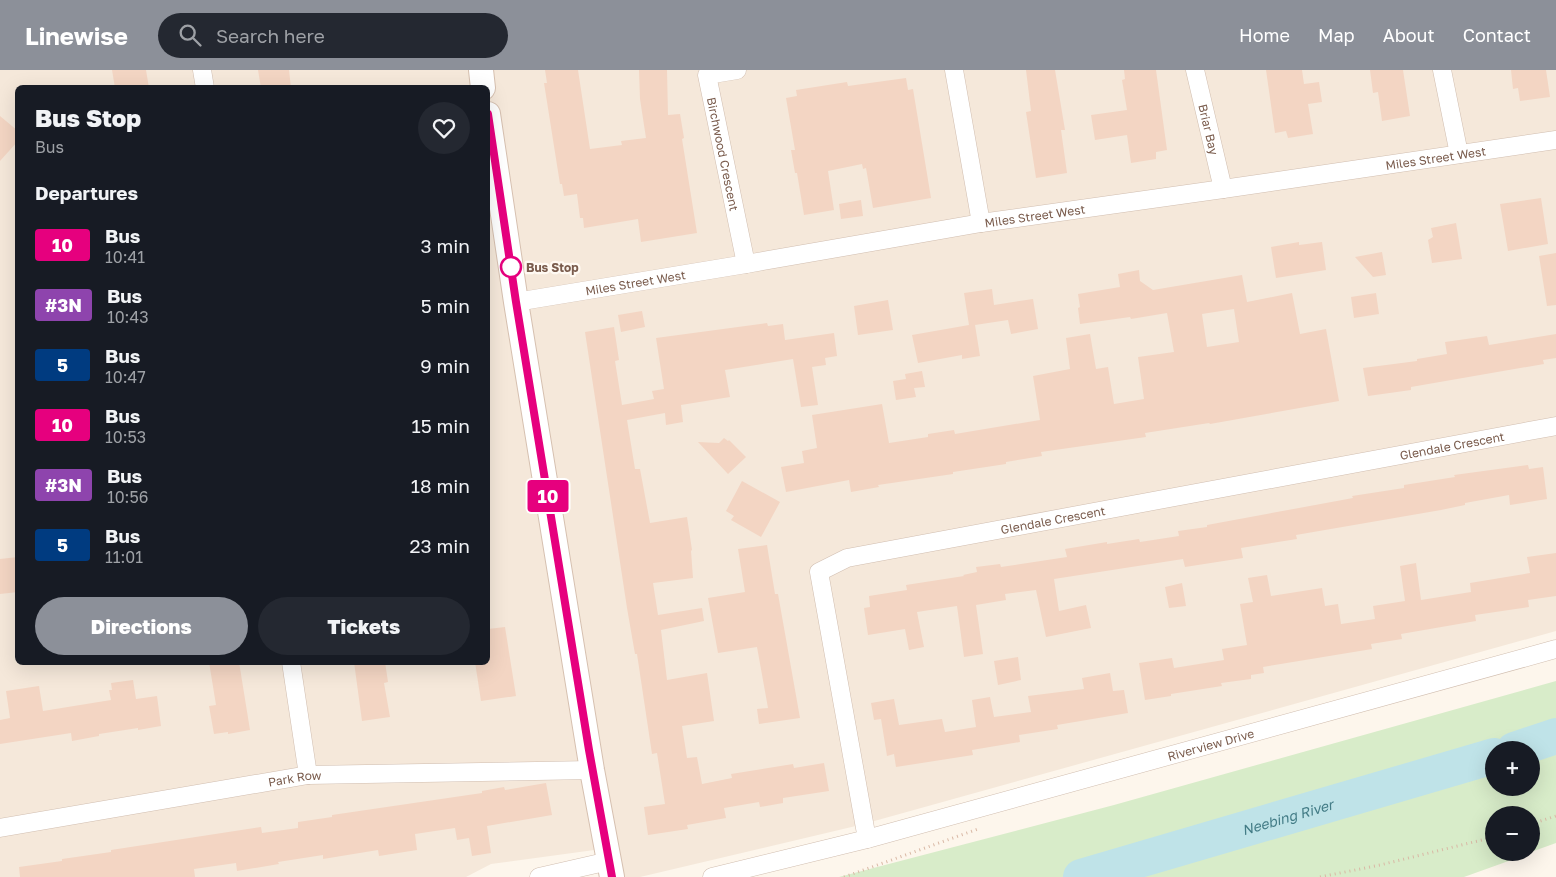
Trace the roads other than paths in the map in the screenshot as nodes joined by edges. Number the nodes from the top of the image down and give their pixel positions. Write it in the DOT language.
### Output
graph roads {
  1 [pos="202,70"];
  2 [pos="481,70"];
  3 [pos="737,70"];
  4 [pos="954,70"];
  5 [pos="1195,70"];
  6 [pos="1442,70"];
  7 [pos="204,85"];
  8 [pos="484,85"];
  9 [pos="490,127"];
  10 [pos="1556,140"];
  11 [pos="1459,154"];
  12 [pos="1223,189"];
  13 [pos="981,223"];
  14 [pos="746,264"];
  15 [pos="516,302"];
  16 [pos="1556,426"];
  17 [pos="1556,649"];
  18 [pos="291,665"];
  19 [pos="592,770"];
  20 [pos="308,775"];
  21 [pos="0,828"];
  22 [pos="867,839"];
  23 [pos="611,869"];
  24 [pos="539,877"];
  25 [pos="712,877"];
  1 -- 7 [label="street"];
  2 -- 8 [label="main road"];
  3 -- 14 [label="street, Birchwood Crescent"];
  4 -- 13 [label="street"];
  5 -- 12 [label="street, Briar Bay"];
  6 -- 11 [label="street"];
  9 -- 15 [label="main road"];
  10 -- 11 [label="street, Miles Street West"];
  11 -- 12 [label="street, Miles Street West"];
  12 -- 13 [label="street, Miles Street West"];
  13 -- 14 [label="street, Miles Street West"];
  14 -- 15 [label="street, Miles Street West"];
  15 -- 19 [label="main road"];
  16 -- 22 [label="street, Glendale Crescent"];
  17 -- 22 [label="street, Riverview Drive"];
  18 -- 20 [label="street"];
  19 -- 20 [label="street, Park Row"];
  19 -- 23 [label="main road"];
  20 -- 21 [label="street, Park Row"];
  22 -- 25 [label="street, Riverview Drive"];
  23 -- 24 [label="street"];
}
